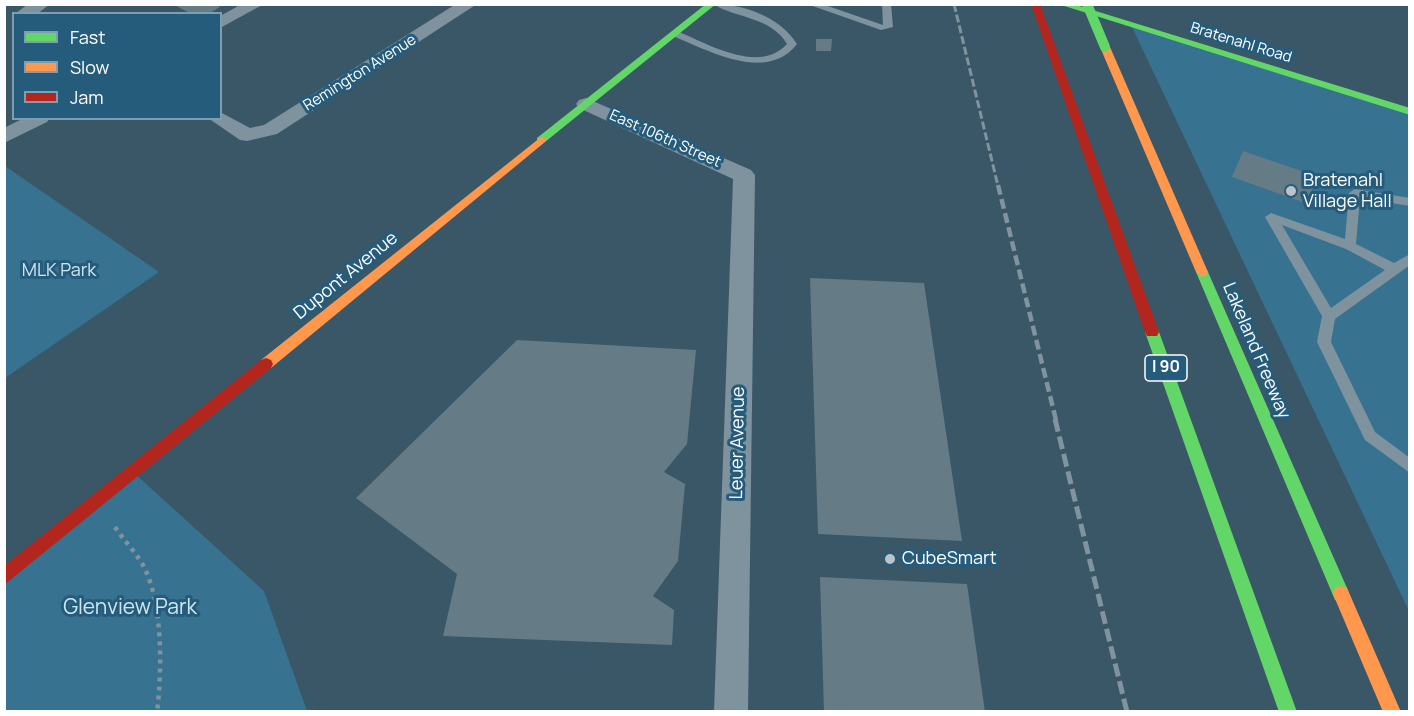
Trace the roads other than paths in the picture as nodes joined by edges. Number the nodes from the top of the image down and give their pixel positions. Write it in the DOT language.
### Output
graph roads {
  1 [pos="42,4"];
  2 [pos="256,4"];
  3 [pos="469,4"];
  4 [pos="712,4"];
  5 [pos="717,4"];
  6 [pos="811,4"];
  7 [pos="886,4"];
  8 [pos="1035,4"];
  9 [pos="1062,4"];
  10 [pos="1087,4"];
  11 [pos="26,12"];
  12 [pos="222,22"];
  13 [pos="676,34"];
  14 [pos="586,104"];
  15 [pos="1410,112"];
  16 [pos="36,120"];
  17 [pos="221,120"];
  18 [pos="4,137"];
  19 [pos="744,175"];
  20 [pos="1410,202"];
  21 [pos="1350,246"];
  22 [pos="1410,258"];
  23 [pos="1394,269"];
  24 [pos="1329,316"];
  25 [pos="1410,467"];
  26 [pos="4,577"];
  27 [pos="731,711"];
  28 [pos="1288,711"];
  29 [pos="1392,711"];
  1 -- 11 [label="street"];
  2 -- 12 [label="street"];
  3 -- 17 [label="street, Remington Avenue"];
  4 -- 13 [label="main road, Dupont Avenue"];
  5 -- 13 [label="lane"];
  6 -- 7 [label="lane"];
  8 -- 28 [label="main road, I 90"];
  9 -- 15 [label="main road, Bratenahl Road"];
  10 -- 29 [label="main road, Lakeland Freeway, bridge"];
  13 -- 14 [label="main road, Dupont Avenue"];
  14 -- 19 [label="street, East 106th Street"];
  14 -- 26 [label="main road, Dupont Avenue"];
  16 -- 18 [label="street"];
  19 -- 27 [label="street, Leuer Avenue"];
  20 -- 21 [label="lane"];
  21 -- 23 [label="lane"];
  21 -- 24 [label="lane"];
  22 -- 23 [label="lane"];
  23 -- 24 [label="lane"];
  24 -- 25 [label="lane"];
}
